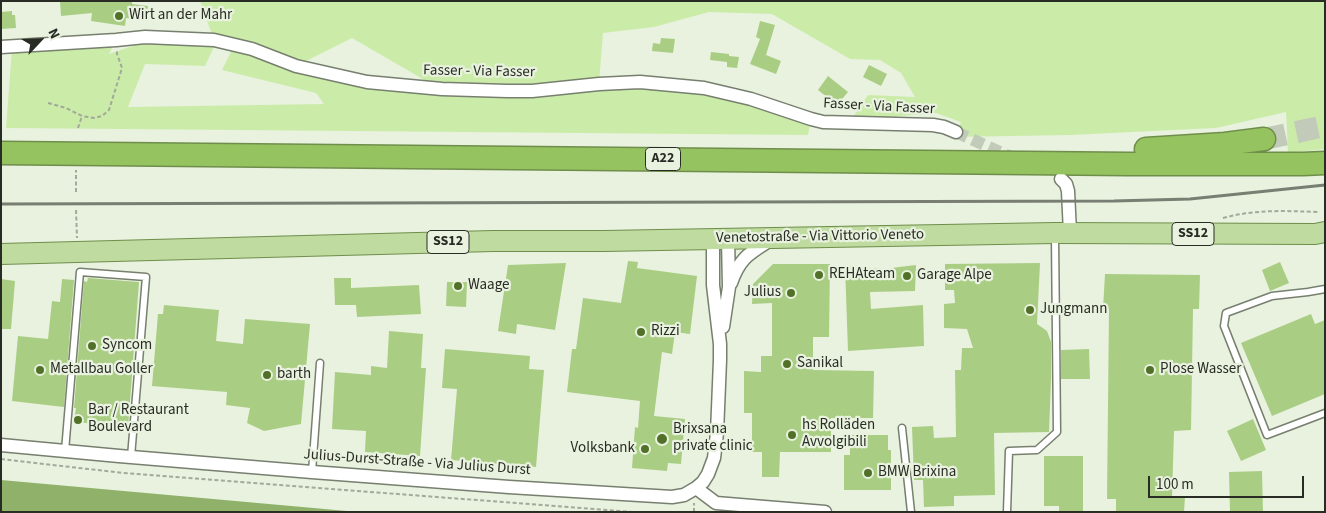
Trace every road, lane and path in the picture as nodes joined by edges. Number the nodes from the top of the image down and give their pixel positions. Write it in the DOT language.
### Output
graph roads {
  1 [pos="116,40"];
  2 [pos="1,47"];
  3 [pos="48,103"];
  4 [pos="82,116"];
  5 [pos="78,128"];
  6 [pos="956,132"];
  7 [pos="1,139"];
  8 [pos="1264,139"];
  9 [pos="1,153"];
  10 [pos="76,163"];
  11 [pos="1325,163"];
  12 [pos="1061,180"];
  13 [pos="76,192"];
  14 [pos="76,210"];
  15 [pos="1320,212"];
  16 [pos="1220,218"];
  17 [pos="1063,233"];
  18 [pos="1321,234"];
  19 [pos="773,238"];
  20 [pos="720,239"];
  21 [pos="78,252"];
  22 [pos="1,254"];
  23 [pos="729,288"];
  24 [pos="1325,289"];
  25 [pos="720,344"];
  26 [pos="320,363"];
  27 [pos="1325,413"];
  28 [pos="902,428"];
  29 [pos="1,445"];
  30 [pos="65,451"];
  31 [pos="131,457"];
  32 [pos="1,459"];
  33 [pos="312,472"];
  34 [pos="696,488"];
  35 [pos="633,512"];
  36 [pos="825,512"];
  37 [pos="911,512"];
  38 [pos="1007,512"];
  1 -- 2 [label="street, Fasser - Via Fasser"];
  1 -- 4 [label="path"];
  1 -- 6 [label="street, Fasser - Via Fasser"];
  3 -- 4 [label="path"];
  4 -- 5 [label="path"];
  7 -- 8 [label="highway, A22"];
  9 -- 11 [label="highway, A22"];
  10 -- 13 [label="path"];
  12 -- 17 [label="street"];
  14 -- 21 [label="path"];
  15 -- 16 [label="path"];
  17 -- 18 [label="main road, Venetostraße - Via Vittorio Veneto / SS12"];
  17 -- 19 [label="main road, Venetostraße - Via Vittorio Veneto / SS12"];
  17 -- 38 [label="lane"];
  19 -- 20 [label="main road, Venetostraße - Via Vittorio Veneto / SS12"];
  19 -- 23 [label="street"];
  20 -- 21 [label="main road, Venetostraße - Via Vittorio Veneto / SS12"];
  20 -- 23 [label="street"];
  20 -- 25 [label="street"];
  21 -- 22 [label="main road, SS12"];
  23 -- 25 [label="street"];
  24 -- 27 [label="lane"];
  25 -- 34 [label="street"];
  26 -- 33 [label="lane"];
  28 -- 37 [label="lane"];
  29 -- 30 [label="street, Julius-Durst-Straße - Via Julius Durst"];
  30 -- 31 [label="street, Julius-Durst-Straße - Via Julius Durst"];
  30 -- 31 [label="lane"];
  31 -- 33 [label="street, Julius-Durst-Straße - Via Julius Durst"];
  32 -- 35 [label="path"];
  33 -- 34 [label="street, Julius-Durst-Straße - Via Julius Durst"];
  34 -- 36 [label="street"];
}
